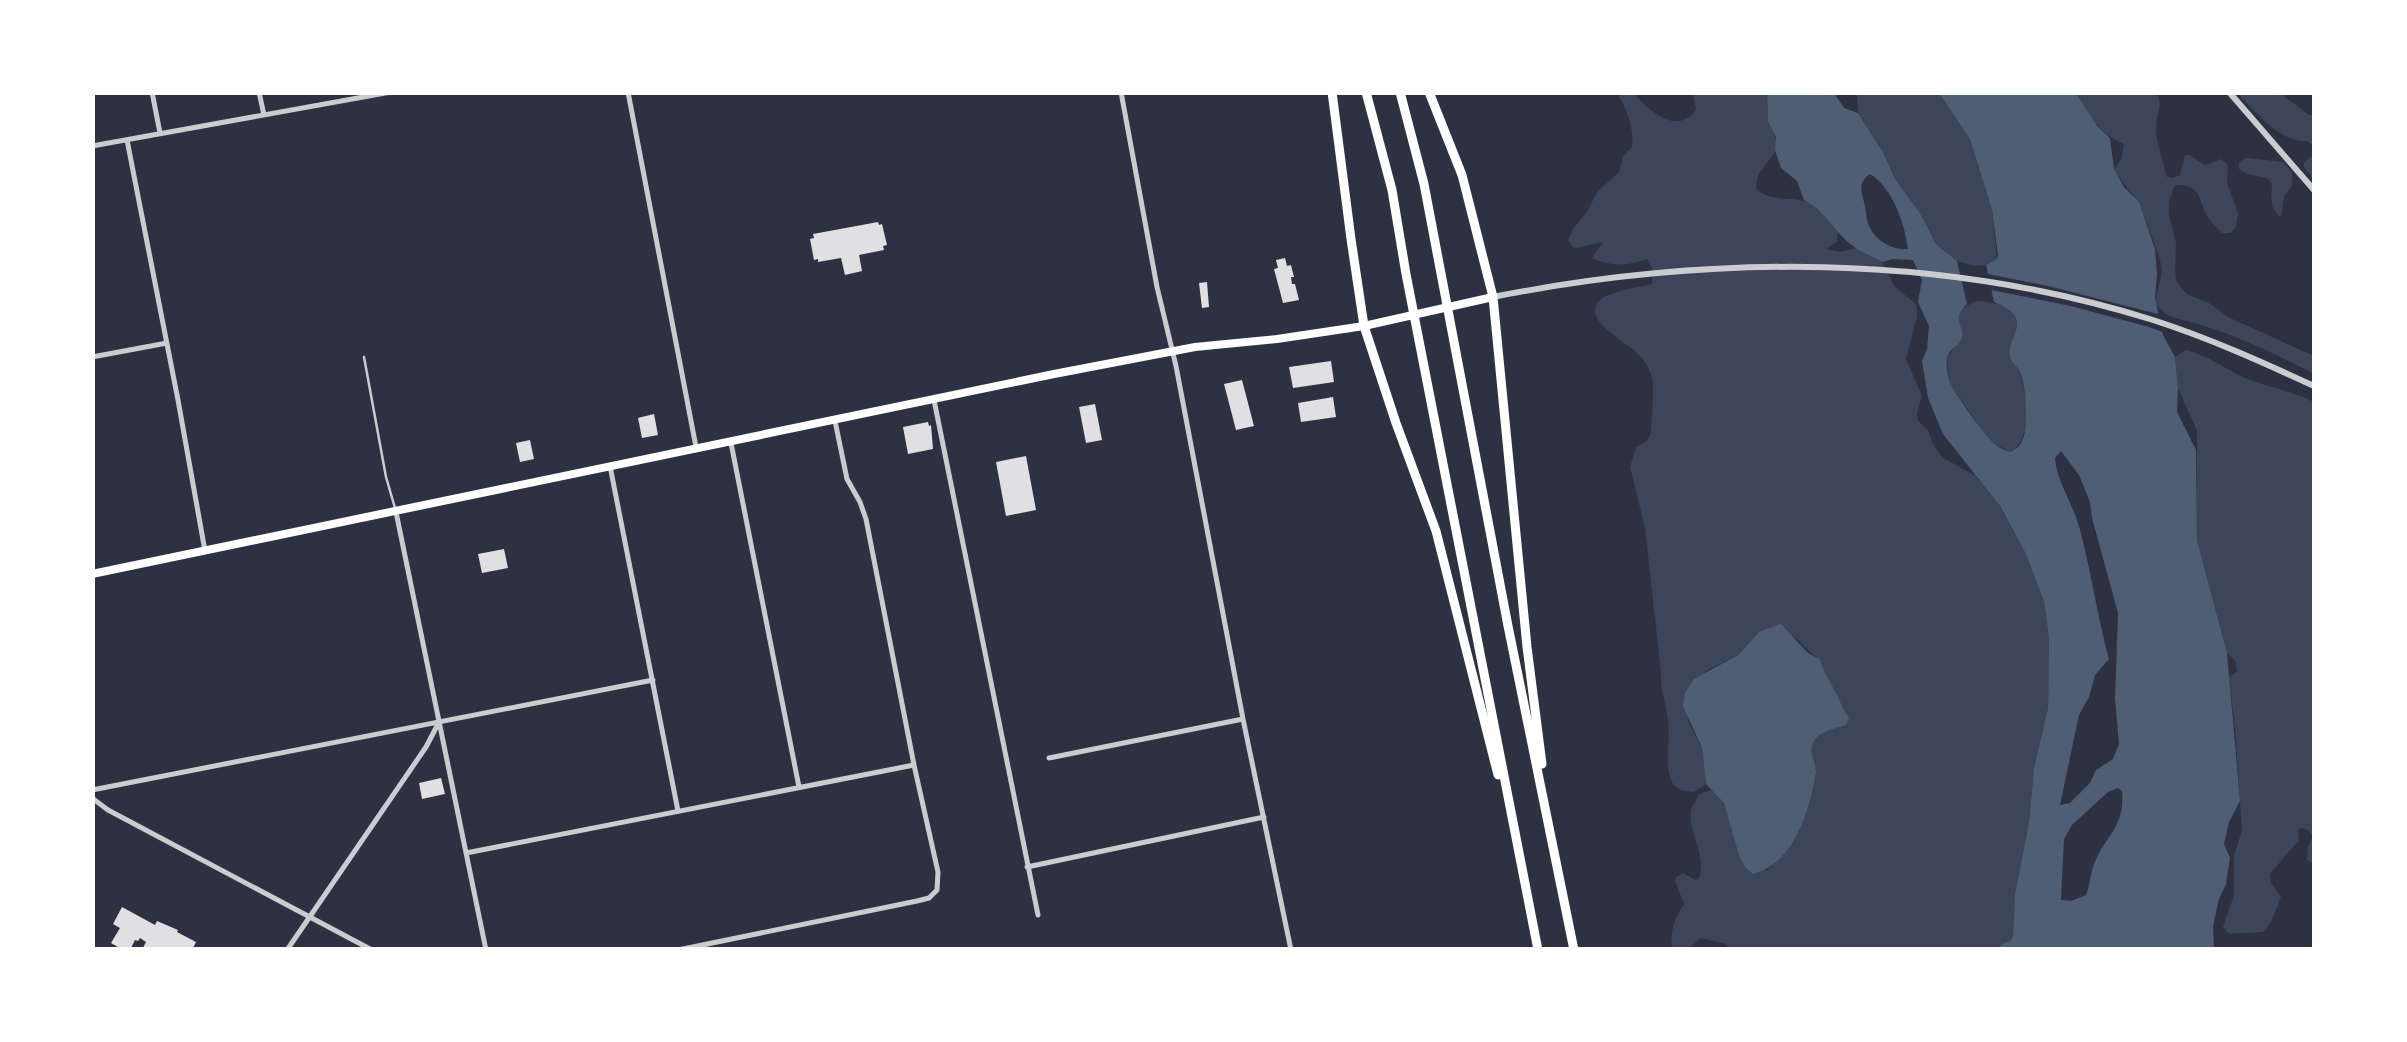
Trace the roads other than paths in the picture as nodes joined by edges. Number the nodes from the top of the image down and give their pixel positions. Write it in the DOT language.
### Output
graph roads {
  1 [pos="152,92"];
  2 [pos="260,92"];
  3 [pos="391,92"];
  4 [pos="628,92"];
  5 [pos="1122,92"];
  6 [pos="1332,92"];
  7 [pos="1366,92"];
  8 [pos="1400,92"];
  9 [pos="1429,92"];
  10 [pos="2229,92"];
  11 [pos="264,115"];
  12 [pos="160,133"];
  13 [pos="127,140"];
  14 [pos="92,146"];
  15 [pos="2314,190"];
  16 [pos="1493,296"];
  17 [pos="1364,326"];
  18 [pos="167,343"];
  19 [pos="1173,352"];
  20 [pos="92,357"];
  21 [pos="364,357"];
  22 [pos="2314,386"];
  23 [pos="934,400"];
  24 [pos="835,421"];
  25 [pos="731,443"];
  26 [pos="696,450"];
  27 [pos="610,466"];
  28 [pos="395,510"];
  29 [pos="205,551"];
  30 [pos="92,574"];
  31 [pos="653,680"];
  32 [pos="1243,719"];
  33 [pos="440,722"];
  34 [pos="1049,758"];
  35 [pos="914,765"];
  36 [pos="800,788"];
  37 [pos="92,790"];
  38 [pos="92,798"];
  39 [pos="678,811"];
  40 [pos="1264,817"];
  41 [pos="1552,836"];
  42 [pos="466,853"];
  43 [pos="1520,860"];
  44 [pos="1027,867"];
  45 [pos="310,916"];
  46 [pos="1038,916"];
  47 [pos="287,950"];
  48 [pos="372,950"];
  49 [pos="486,950"];
  50 [pos="678,950"];
  51 [pos="1290,950"];
  52 [pos="1538,950"];
  53 [pos="1574,950"];
  1 -- 12 [label="street"];
  2 -- 11 [label="street"];
  3 -- 11 [label="street"];
  4 -- 26 [label="street"];
  5 -- 19 [label="street"];
  6 -- 17 [label="highway"];
  7 -- 43 [label="highway"];
  8 -- 41 [label="highway"];
  9 -- 16 [label="highway"];
  10 -- 15 [label="street"];
  11 -- 12 [label="street"];
  12 -- 13 [label="street"];
  13 -- 14 [label="street"];
  13 -- 18 [label="street"];
  16 -- 17 [label="main road"];
  16 -- 22 [label="street"];
  16 -- 41 [label="highway"];
  17 -- 19 [label="main road"];
  17 -- 43 [label="highway"];
  18 -- 20 [label="street"];
  18 -- 29 [label="street"];
  19 -- 23 [label="main road"];
  19 -- 32 [label="street"];
  21 -- 28 [label="lane"];
  23 -- 24 [label="main road"];
  23 -- 44 [label="street"];
  24 -- 25 [label="main road"];
  24 -- 35 [label="street"];
  25 -- 26 [label="main road"];
  25 -- 36 [label="street"];
  26 -- 27 [label="main road"];
  27 -- 28 [label="main road"];
  27 -- 31 [label="street"];
  28 -- 29 [label="main road"];
  28 -- 33 [label="street"];
  29 -- 30 [label="main road"];
  31 -- 33 [label="street"];
  31 -- 39 [label="street"];
  32 -- 34 [label="street"];
  32 -- 40 [label="street"];
  33 -- 37 [label="street"];
  33 -- 42 [label="street"];
  33 -- 45 [label="street"];
  35 -- 36 [label="street"];
  35 -- 50 [label="street"];
  36 -- 39 [label="street"];
  38 -- 45 [label="street"];
  39 -- 42 [label="street"];
  40 -- 44 [label="street"];
  40 -- 51 [label="street"];
  41 -- 53 [label="highway"];
  42 -- 49 [label="street"];
  43 -- 52 [label="highway"];
  44 -- 46 [label="street"];
  45 -- 47 [label="street"];
  45 -- 48 [label="street"];
}
